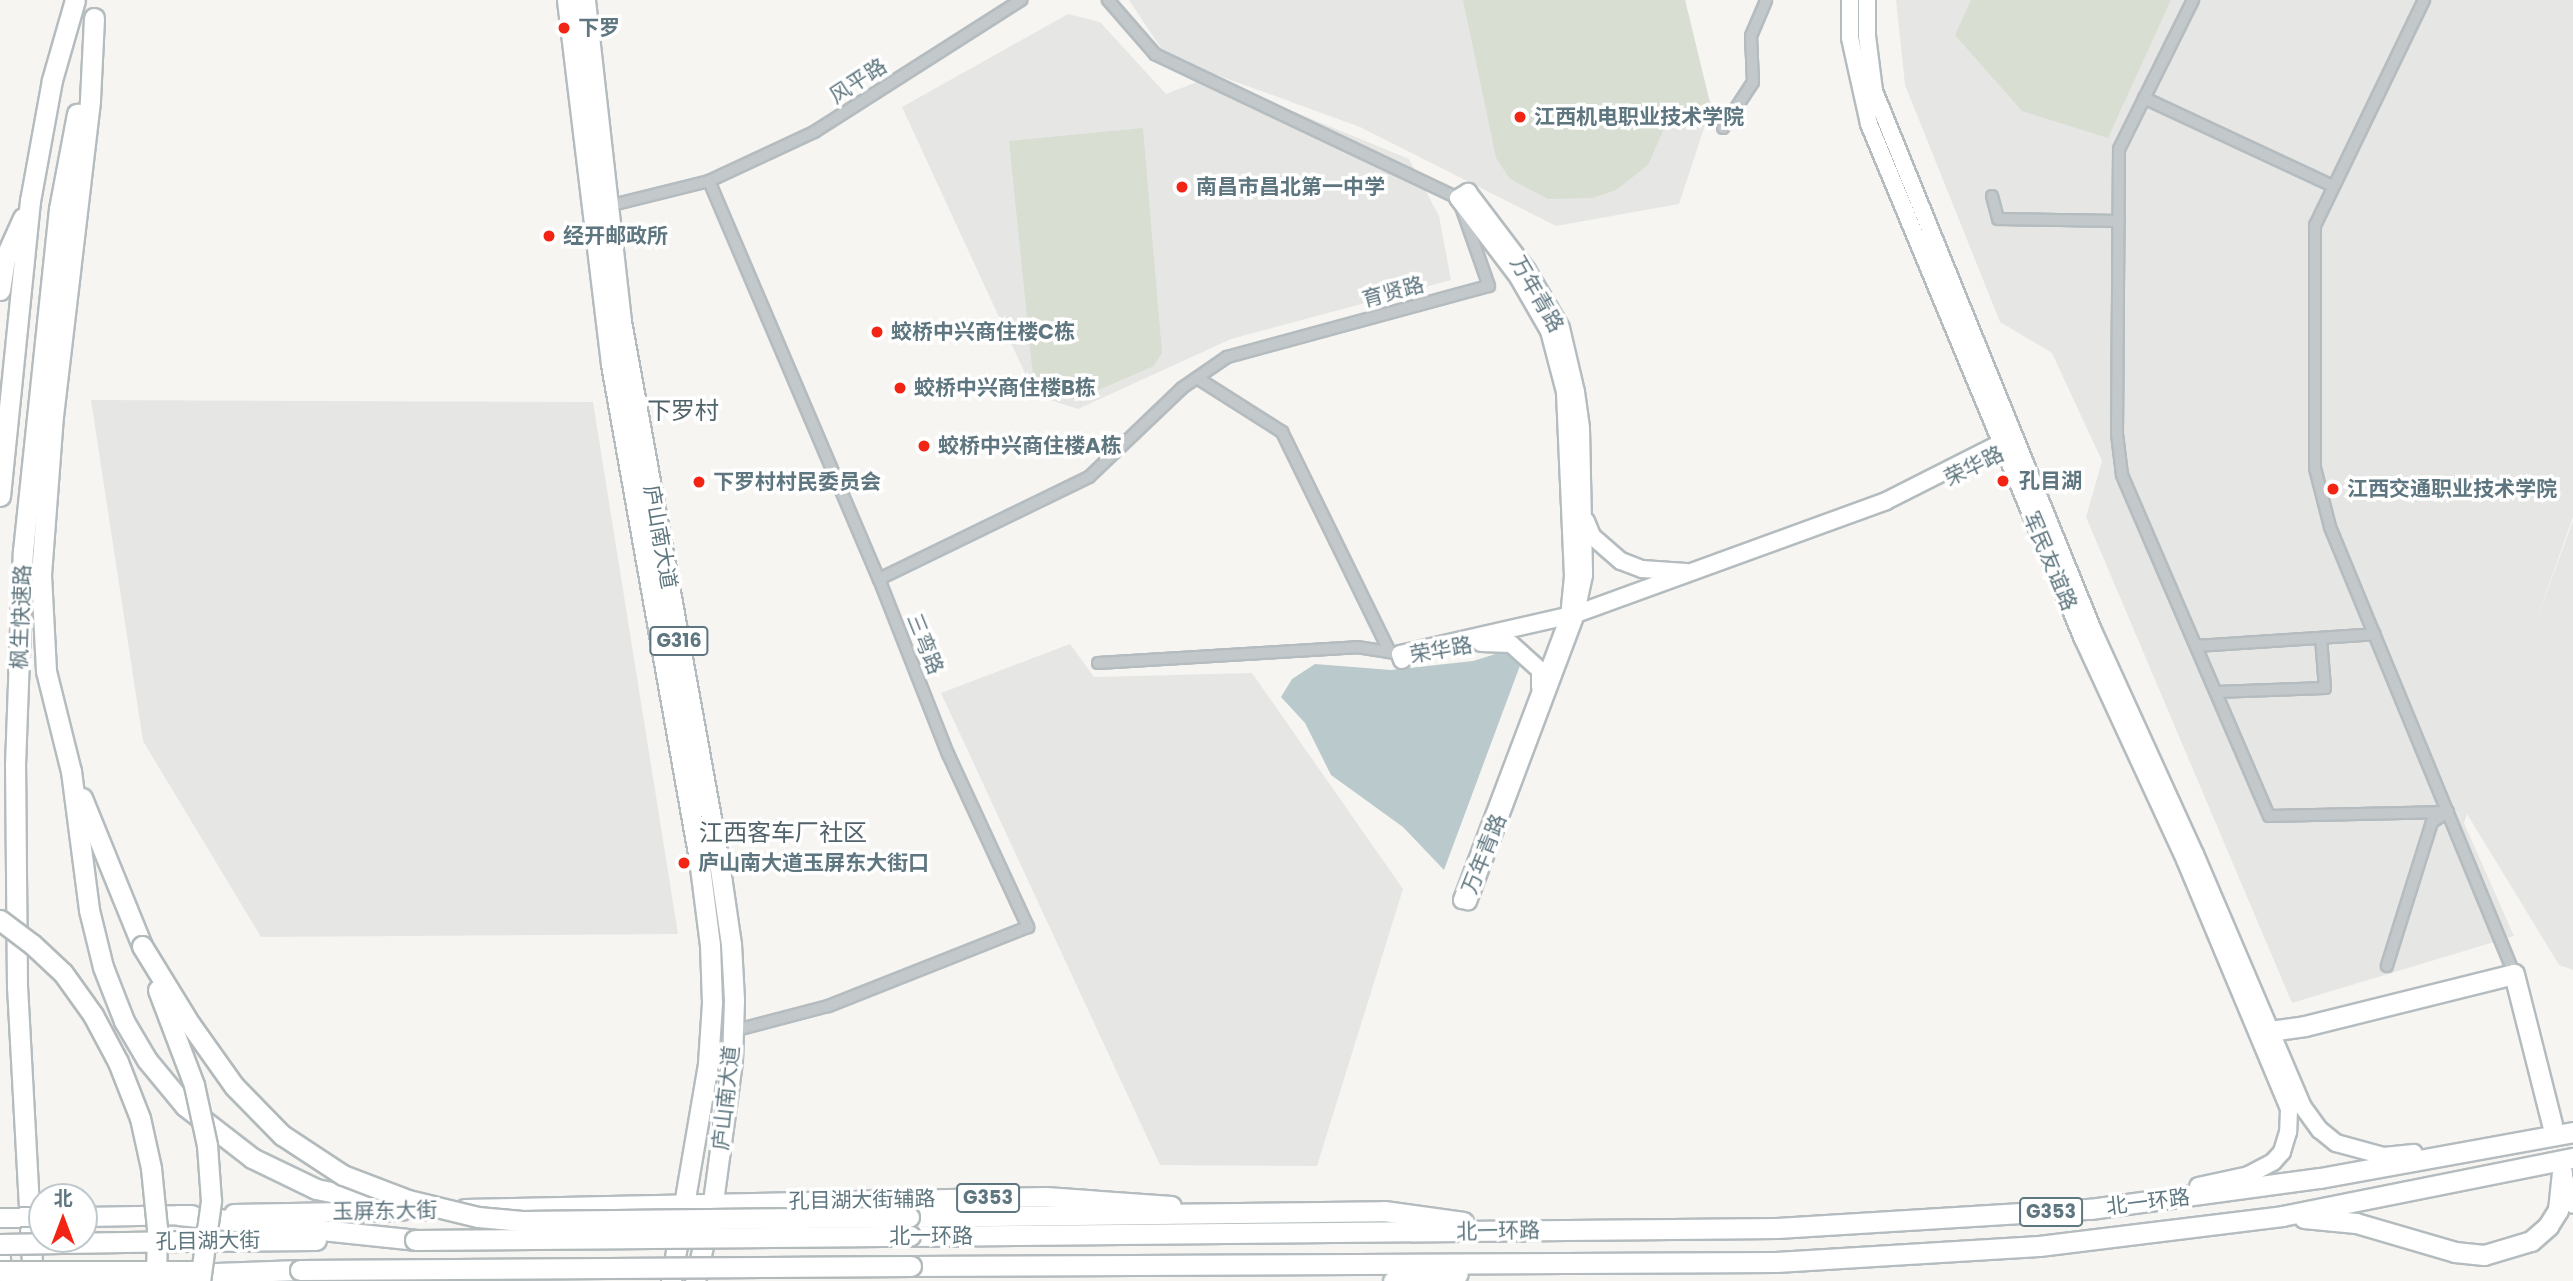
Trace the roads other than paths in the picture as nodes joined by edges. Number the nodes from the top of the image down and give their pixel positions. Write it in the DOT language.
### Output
graph roads {
  1 [pos="75,0"];
  2 [pos="567,0"];
  3 [pos="585,0"];
  4 [pos="1021,0"];
  5 [pos="1108,0"];
  6 [pos="1766,0"];
  7 [pos="1850,0"];
  8 [pos="1867,0"];
  9 [pos="2193,0"];
  10 [pos="2424,0"];
  11 [pos="96,9"];
  12 [pos="2144,98"];
  13 [pos="1723,128"];
  14 [pos="709,181"];
  15 [pos="2333,186"];
  16 [pos="1992,196"];
  17 [pos="1458,198"];
  18 [pos="30,201"];
  19 [pos="608,206"];
  20 [pos="2119,221"];
  21 [pos="0,290"];
  22 [pos="1197,378"];
  23 [pos="2009,444"];
  24 [pos="0,496"];
  25 [pos="1583,512"];
  26 [pos="1692,572"];
  27 [pos="879,579"];
  28 [pos="1571,620"];
  29 [pos="2375,635"];
  30 [pos="2321,638"];
  31 [pos="1482,643"];
  32 [pos="2196,646"];
  33 [pos="1395,653"];
  34 [pos="1098,663"];
  35 [pos="2216,692"];
  36 [pos="1540,694"];
  37 [pos="71,771"];
  38 [pos="2448,811"];
  39 [pos="0,920"];
  40 [pos="142,946"];
  41 [pos="2387,966"];
  42 [pos="2514,974"];
  43 [pos="733,1031"];
  44 [pos="2263,1031"];
  45 [pos="2552,1124"];
  46 [pos="2573,1132"];
  47 [pos="2519,1143"];
  48 [pos="2568,1165"];
  49 [pos="687,1202"];
  50 [pos="713,1202"];
  51 [pos="2573,1205"];
  52 [pos="2090,1209"];
  53 [pos="421,1210"];
  54 [pos="1288,1214"];
  55 [pos="179,1215"];
  56 [pos="2281,1216"];
  57 [pos="28,1217"];
  58 [pos="98,1217"];
  59 [pos="0,1218"];
  60 [pos="910,1226"];
  61 [pos="1523,1231"];
  62 [pos="415,1240"];
  63 [pos="0,1244"];
  64 [pos="0,1261"];
  65 [pos="1560,1262"];
  66 [pos="0,1271"];
  67 [pos="200,1276"];
  68 [pos="1,1281"];
  69 [pos="33,1281"];
  70 [pos="154,1281"];
  71 [pos="671,1281"];
  72 [pos="695,1281"];
  73 [pos="1393,1281"];
  1 -- 18 [label="highway"];
  2 -- 49 [label="highway, 庐山南大道 / G316"];
  3 -- 19 [label="highway, 庐山南大道 / G316"];
  4 -- 14 [label="street, 风平路"];
  5 -- 17 [label="street"];
  6 -- 13 [label="street"];
  7 -- 23 [label="street, 军民友谊路"];
  8 -- 23 [label="street, 军民友谊路"];
  9 -- 12 [label="street"];
  10 -- 15 [label="street"];
  11 -- 37 [label="highway"];
  11 -- 69 [label="highway, 枫生快速路"];
  12 -- 15 [label="street"];
  12 -- 20 [label="street"];
  14 -- 19 [label="street"];
  14 -- 27 [label="street, 三弯路"];
  15 -- 29 [label="street"];
  16 -- 20 [label="street"];
  17 -- 22 [label="street, 育贤路"];
  17 -- 25 [label="street, 万年青路"];
  17 -- 28 [label="street, 万年青路"];
  18 -- 21 [label="highway"];
  18 -- 24 [label="highway"];
  19 -- 43 [label="highway, 庐山南大道 / G316"];
  20 -- 32 [label="street"];
  22 -- 27 [label="street, 育贤路"];
  22 -- 33 [label="street"];
  23 -- 26 [label="street, 荣华路"];
  23 -- 28 [label="street, 荣华路"];
  23 -- 44 [label="street, 军民友谊路"];
  25 -- 26 [label="street"];
  25 -- 28 [label="street, 万年青路"];
  26 -- 28 [label="street, 荣华路"];
  27 -- 43 [label="street, 三弯路"];
  28 -- 31 [label="street, 荣华路"];
  28 -- 33 [label="street, 荣华路"];
  28 -- 36 [label="street, 万年青路"];
  28 -- 36 [label="street, 万年青路"];
  29 -- 30 [label="street"];
  29 -- 38 [label="street"];
  30 -- 32 [label="street"];
  30 -- 35 [label="street"];
  31 -- 33 [label="street, 荣华路"];
  31 -- 36 [label="street"];
  32 -- 35 [label="street"];
  33 -- 34 [label="street"];
  35 -- 38 [label="street"];
  37 -- 40 [label="highway"];
  37 -- 53 [label="highway"];
  38 -- 41 [label="street"];
  38 -- 42 [label="street"];
  39 -- 70 [label="highway, bridge"];
  40 -- 60 [label="highway, bridge"];
  40 -- 67 [label="highway, bridge"];
  42 -- 44 [label="highway"];
  42 -- 45 [label="highway"];
  43 -- 50 [label="highway, 庐山南大道 / G316"];
  44 -- 47 [label="street"];
  44 -- 52 [label="street"];
  46 -- 47 [label="highway, 北一环路 / G353"];
  47 -- 52 [label="highway, 北一环路 / G353"];
  48 -- 51 [label="street"];
  48 -- 56 [label="highway, 北一环路 / G353"];
  48 -- 56 [label="highway"];
  49 -- 50 [label="main road, 孔目湖大街辅路 / G353"];
  49 -- 53 [label="main road, 玉屏东大街"];
  49 -- 71 [label="highway, 庐山南大道 / G316"];
  50 -- 54 [label="main road, 孔目湖大街辅路 / G353"];
  50 -- 72 [label="highway, 庐山南大道 / G316"];
  52 -- 61 [label="highway, 北一环路 / G353"];
  53 -- 55 [label="main road, 玉屏东大街"];
  54 -- 60 [label="highway"];
  54 -- 61 [label="highway, G353"];
  55 -- 58 [label="main road, 玉屏东大街"];
  55 -- 62 [label="highway"];
  56 -- 65 [label="highway, 北一环路 / G353"];
  57 -- 59 [label="main road, bridge"];
  60 -- 61 [label="highway, 北一环路"];
  60 -- 62 [label="highway, 北一环路, bridge"];
  62 -- 63 [label="highway, 孔目湖大街, bridge"];
  64 -- 68 [label="highway"];
  65 -- 67 [label="highway, 孔目湖大街, bridge"];
  65 -- 73 [label="highway, G353"];
  66 -- 67 [label="highway, 孔目湖大街, bridge"];
  67 -- 70 [label="highway"];
}
